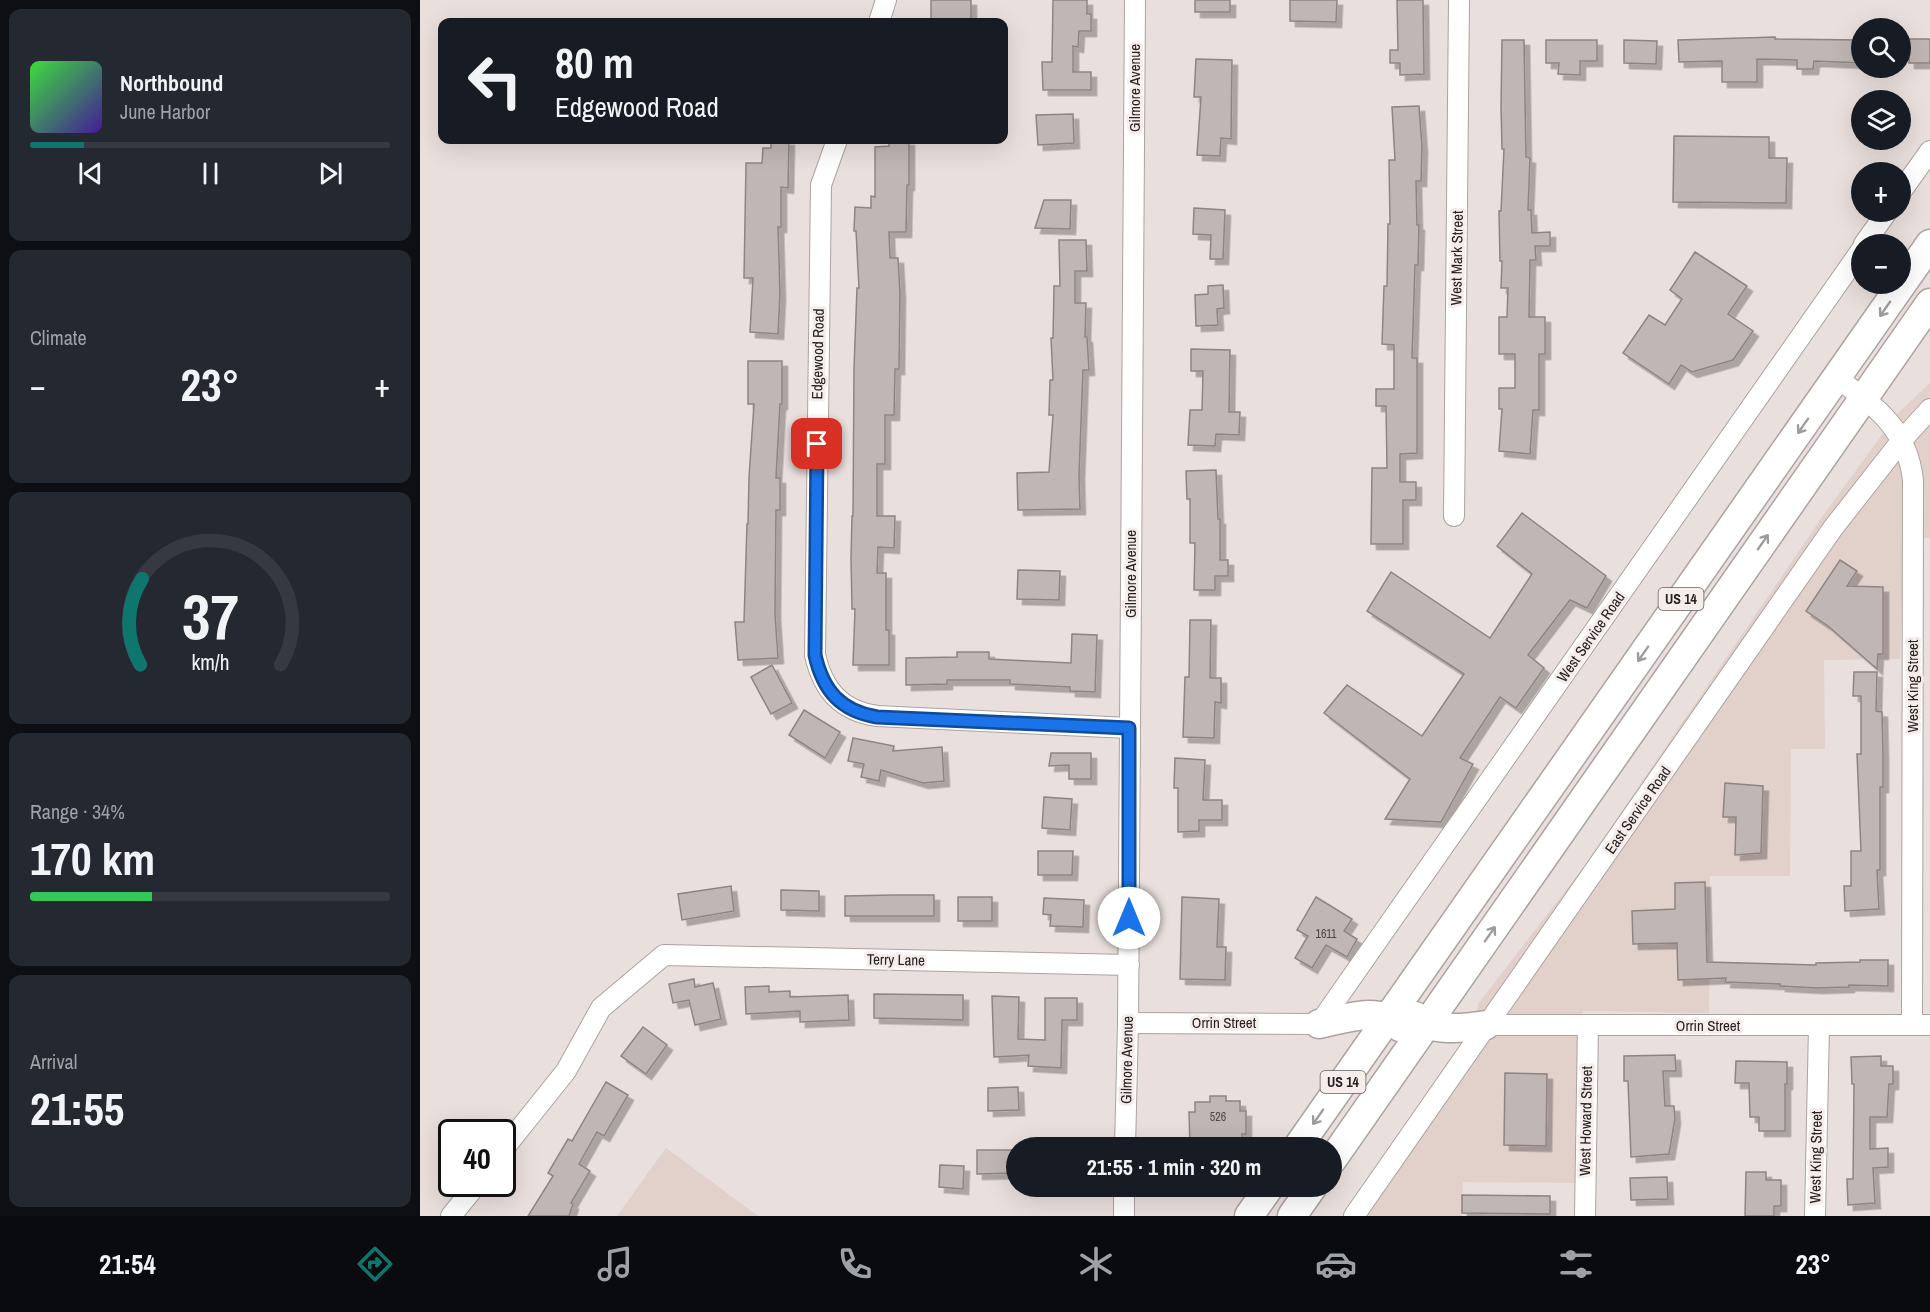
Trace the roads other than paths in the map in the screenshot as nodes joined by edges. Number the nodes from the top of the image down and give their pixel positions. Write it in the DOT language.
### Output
graph roads {
  1 [pos="886,0"];
  2 [pos="1136,0"];
  3 [pos="1459,0"];
  4 [pos="880,18"];
  5 [pos="835,144"];
  6 [pos="1930,151"];
  7 [pos="1911,178"];
  8 [pos="1930,244"];
  9 [pos="1851,265"];
  10 [pos="1930,303"];
  11 [pos="1837,378"];
  12 [pos="1864,398"];
  13 [pos="1930,410"];
  14 [pos="1902,440"];
  15 [pos="1454,516"];
  16 [pos="1668,619"];
  17 [pos="1674,670"];
  18 [pos="1129,728"];
  19 [pos="1129,965"];
  20 [pos="1466,968"];
  21 [pos="1418,975"];
  22 [pos="1388,1017"];
  23 [pos="1128,1023"];
  24 [pos="1319,1024"];
  25 [pos="1427,1025"];
  26 [pos="1486,1025"];
  27 [pos="1588,1025"];
  28 [pos="1921,1025"];
  29 [pos="1819,1026"];
  30 [pos="1355,1064"];
  31 [pos="1396,1068"];
  32 [pos="516,1134"];
  33 [pos="1125,1137"];
  34 [pos="1305,1137"];
  35 [pos="1342,1146"];
  36 [pos="466,1197"];
  37 [pos="1124,1197"];
  38 [pos="1262,1197"];
  39 [pos="1305,1197"];
  40 [pos="451,1216"];
  41 [pos="1124,1216"];
  42 [pos="1249,1216"];
  43 [pos="1292,1216"];
  44 [pos="1354,1216"];
  45 [pos="1585,1216"];
  46 [pos="1815,1216"];
  1 -- 4 [label="street"];
  2 -- 18 [label="street, Gilmore Avenue"];
  3 -- 15 [label="street, West Mark Street"];
  5 -- 18 [label="street, Edgewood Road"];
  6 -- 7 [label="street"];
  8 -- 11 [label="highway, one-way"];
  9 -- 24 [label="street, West Service Road"];
  10 -- 12 [label="highway, US 14"];
  11 -- 12 [label="street, West King Street"];
  11 -- 16 [label="highway, US 14, one-way"];
  12 -- 14 [label="street, West King Street"];
  17 -- 12 [label="highway, US 14, one-way"];
  13 -- 14 [label="street, East Service Road"];
  14 -- 26 [label="street, East Service Road"];
  14 -- 28 [label="street, West King Street"];
  16 -- 17 [label="highway"];
  16 -- 21 [label="highway, US 14, one-way"];
  20 -- 17 [label="highway, US 14, one-way"];
  18 -- 19 [label="street, Gilmore Avenue"];
  19 -- 23 [label="street, Gilmore Avenue"];
  19 -- 32 [label="street, Terry Lane"];
  20 -- 25 [label="highway, US 14"];
  20 -- 26 [label="highway"];
  21 -- 22 [label="highway, US 14"];
  21 -- 25 [label="highway"];
  22 -- 24 [label="highway"];
  22 -- 30 [label="highway, US 14"];
  22 -- 31 [label="highway"];
  23 -- 24 [label="street, Orrin Street"];
  23 -- 33 [label="street, Gilmore Avenue"];
  24 -- 30 [label="highway"];
  25 -- 26 [label="highway"];
  25 -- 31 [label="highway, US 14"];
  26 -- 27 [label="street, Orrin Street"];
  26 -- 44 [label="street, East Service Road"];
  27 -- 29 [label="street, Orrin Street"];
  27 -- 45 [label="street, West Howard Street"];
  28 -- 29 [label="street, Orrin Street"];
  29 -- 46 [label="street, West King Street"];
  30 -- 34 [label="highway, US 14, one-way"];
  31 -- 35 [label="highway, US 14"];
  36 -- 40 [label="street"];
  37 -- 41 [label="street"];
  38 -- 42 [label="highway"];
  39 -- 43 [label="highway"];
}
